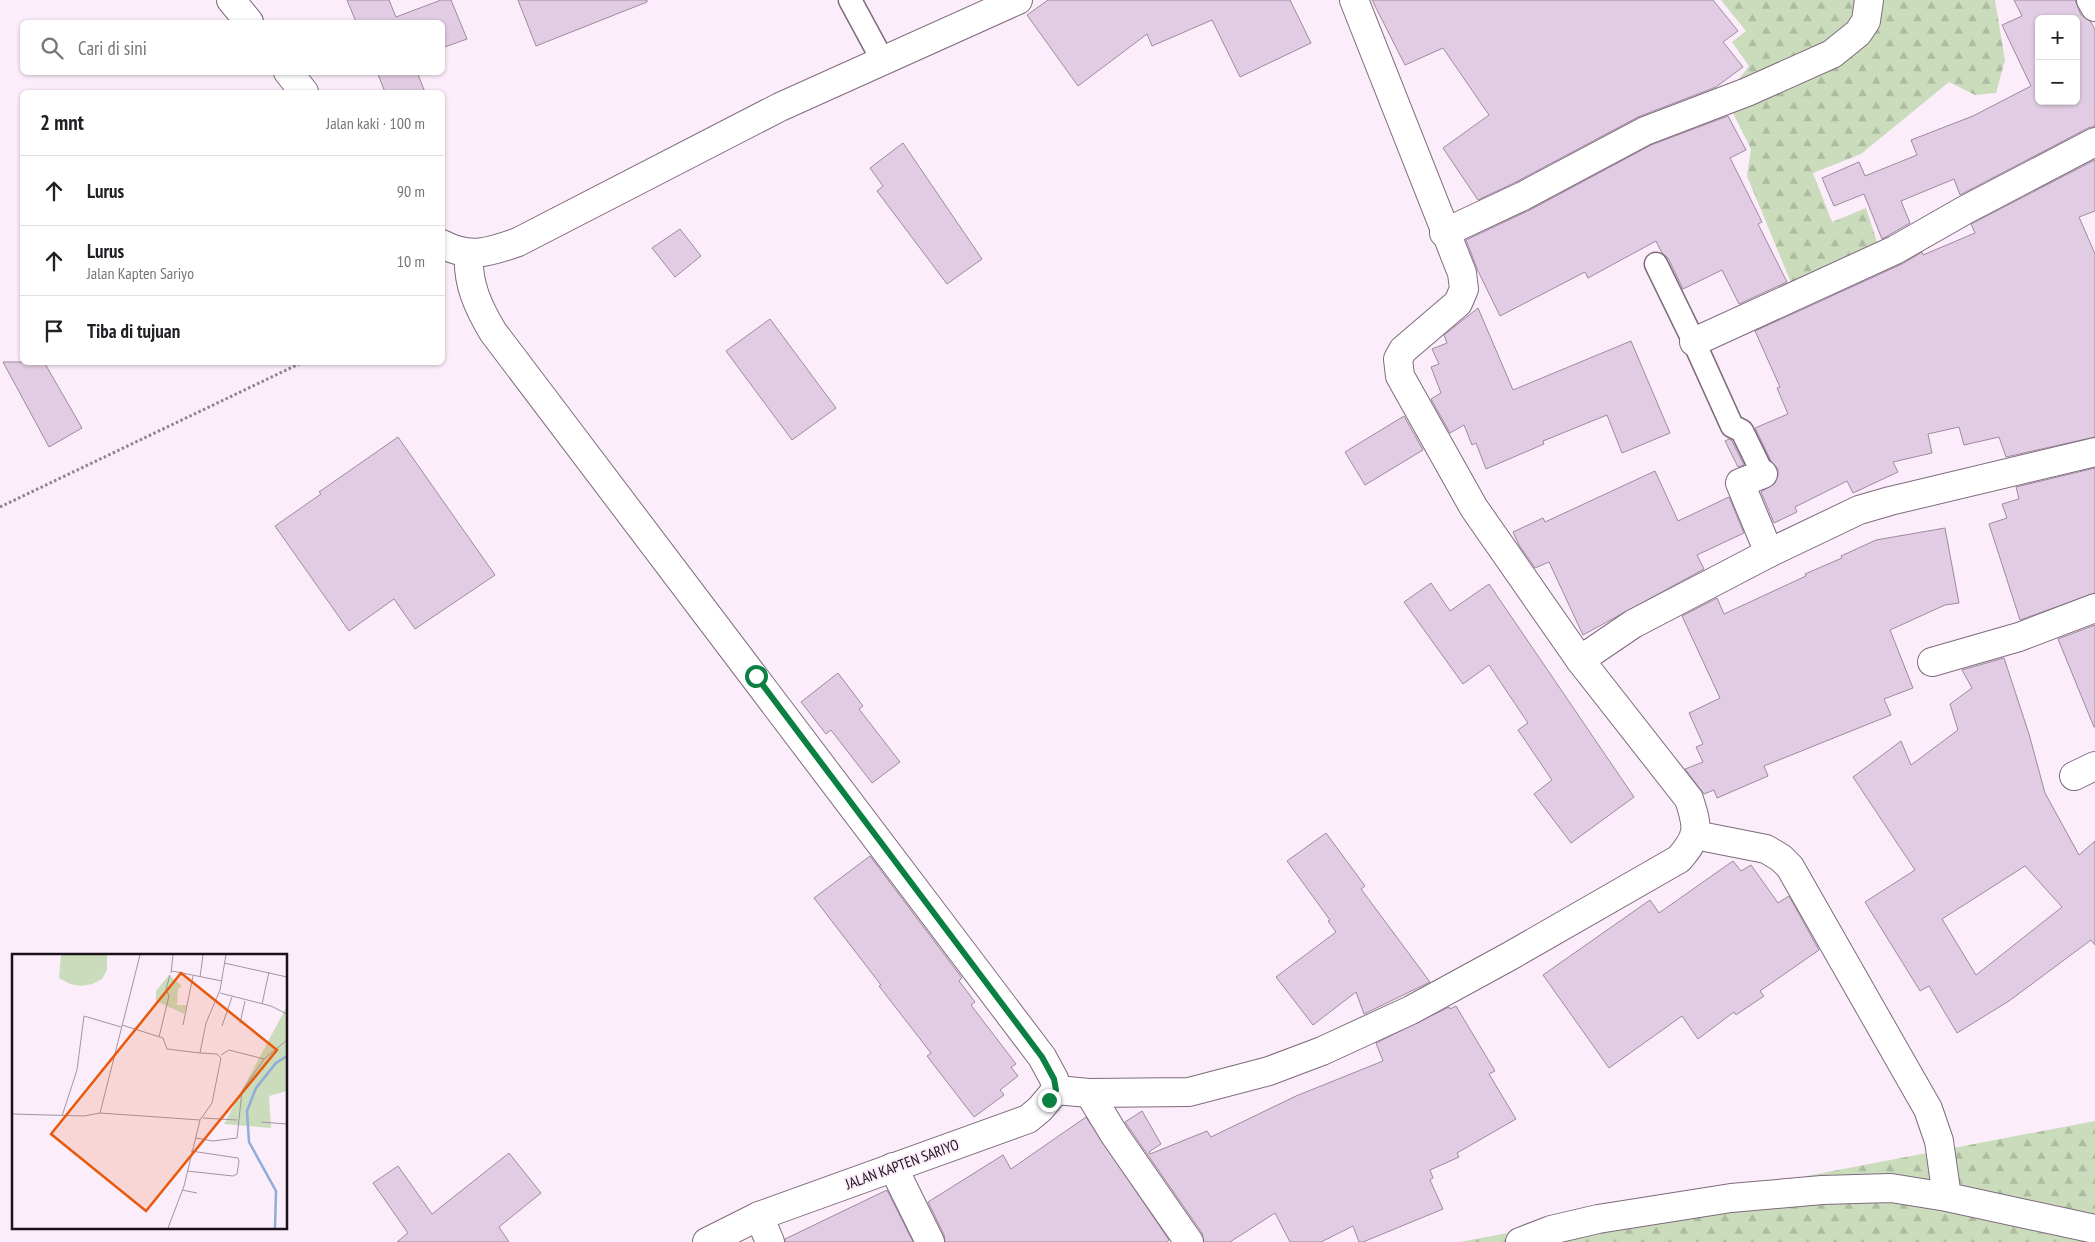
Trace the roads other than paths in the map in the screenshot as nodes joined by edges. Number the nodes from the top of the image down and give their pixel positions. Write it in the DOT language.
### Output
graph roads {
  1 [pos="231,0"];
  2 [pos="850,0"];
  3 [pos="1018,0"];
  4 [pos="1354,0"];
  5 [pos="1869,0"];
  6 [pos="2092,0"];
  7 [pos="2095,7"];
  8 [pos="247,20"];
  9 [pos="884,61"];
  10 [pos="290,75"];
  11 [pos="302,90"];
  12 [pos="2095,142"];
  13 [pos="1444,233"];
  14 [pos="445,246"];
  15 [pos="469,254"];
  16 [pos="1656,264"];
  17 [pos="1694,342"];
  18 [pos="2095,452"];
  19 [pos="1762,474"];
  20 [pos="1769,553"];
  21 [pos="2095,608"];
  22 [pos="1580,660"];
  23 [pos="1932,662"];
  24 [pos="1695,835"];
  25 [pos="1056,1090"];
  26 [pos="1089,1093"];
  27 [pos="893,1167"];
  28 [pos="1947,1197"];
  29 [pos="759,1216"];
  30 [pos="2095,1229"];
  31 [pos="708,1242"];
  32 [pos="770,1242"];
  33 [pos="930,1242"];
  34 [pos="1189,1242"];
  35 [pos="1520,1242"];
  1 -- 8 [label="street"];
  2 -- 9 [label="lane"];
  3 -- 9 [label="street"];
  4 -- 13 [label="street"];
  5 -- 13 [label="street"];
  6 -- 7 [label="street"];
  9 -- 15 [label="street"];
  10 -- 11 [label="street"];
  12 -- 17 [label="street"];
  13 -- 22 [label="street"];
  14 -- 15 [label="street"];
  15 -- 25 [label="street"];
  16 -- 17 [label="lane"];
  17 -- 19 [label="lane"];
  18 -- 20 [label="street"];
  19 -- 20 [label="street"];
  20 -- 22 [label="street"];
  21 -- 23 [label="street"];
  22 -- 24 [label="street"];
  24 -- 26 [label="street"];
  24 -- 28 [label="street"];
  25 -- 26 [label="street"];
  25 -- 27 [label="street, JALAN KAPTEN SARIYO"];
  26 -- 34 [label="street"];
  27 -- 29 [label="street, JALAN KAPTEN SARIYO"];
  27 -- 33 [label="street"];
  28 -- 30 [label="street"];
  28 -- 35 [label="street"];
  29 -- 31 [label="street, JALAN KAPTEN SARIYO"];
  29 -- 32 [label="street"];
}
